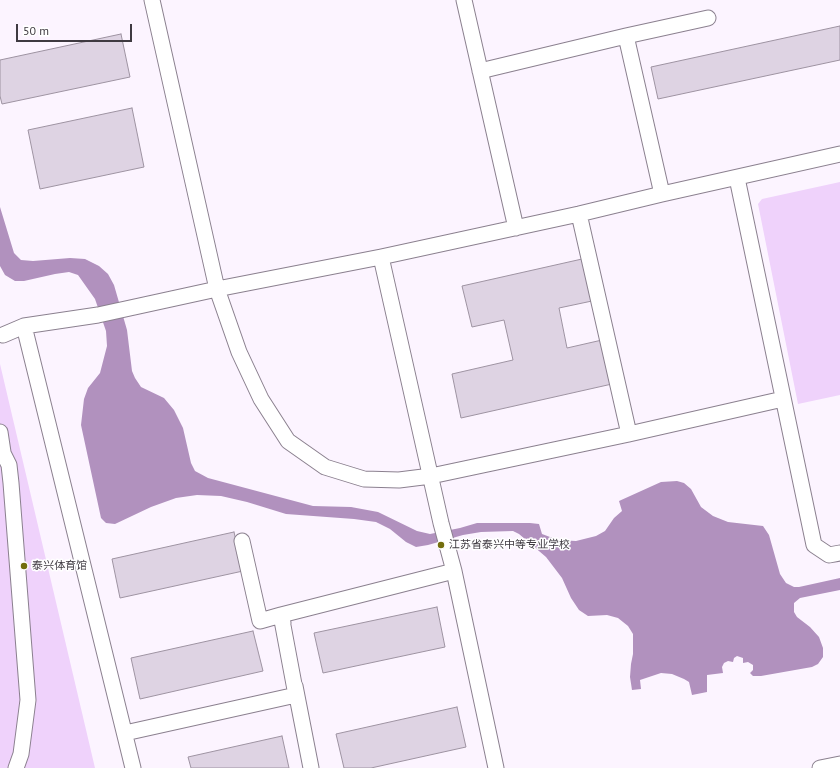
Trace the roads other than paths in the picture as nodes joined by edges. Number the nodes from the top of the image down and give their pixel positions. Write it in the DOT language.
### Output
graph roads {
  1 [pos="152,0"];
  2 [pos="464,0"];
  3 [pos="708,18"];
  4 [pos="626,36"];
  5 [pos="480,71"];
  6 [pos="840,154"];
  7 [pos="737,178"];
  8 [pos="662,194"];
  9 [pos="579,214"];
  10 [pos="516,228"];
  11 [pos="381,257"];
  12 [pos="217,289"];
  13 [pos="24,326"];
  14 [pos="3,335"];
  15 [pos="783,399"];
  16 [pos="0,432"];
  17 [pos="629,434"];
  18 [pos="2,450"];
  19 [pos="431,476"];
  20 [pos="242,541"];
  21 [pos="840,552"];
  22 [pos="454,571"];
  23 [pos="281,615"];
  24 [pos="125,733"];
  25 [pos="840,764"];
  26 [pos="16,768"];
  27 [pos="133,768"];
  28 [pos="310,768"];
  29 [pos="496,768"];
  30 [pos="820,768"];
  1 -- 12 [label="street"];
  2 -- 5 [label="street"];
  3 -- 4 [label="street"];
  4 -- 5 [label="street"];
  4 -- 8 [label="street"];
  5 -- 10 [label="street"];
  6 -- 7 [label="street"];
  7 -- 8 [label="street"];
  7 -- 15 [label="street"];
  8 -- 9 [label="street"];
  9 -- 10 [label="street"];
  9 -- 17 [label="street"];
  10 -- 11 [label="street"];
  11 -- 12 [label="street"];
  11 -- 19 [label="street"];
  12 -- 13 [label="street"];
  12 -- 19 [label="street"];
  13 -- 14 [label="street"];
  13 -- 24 [label="street"];
  15 -- 17 [label="street"];
  15 -- 21 [label="street"];
  16 -- 18 [label="street"];
  17 -- 19 [label="street"];
  18 -- 26 [label="street"];
  19 -- 22 [label="street"];
  20 -- 23 [label="street"];
  22 -- 23 [label="street"];
  22 -- 29 [label="street"];
  23 -- 24 [label="street"];
  23 -- 28 [label="street"];
  24 -- 27 [label="street"];
  25 -- 30 [label="street"];
}
